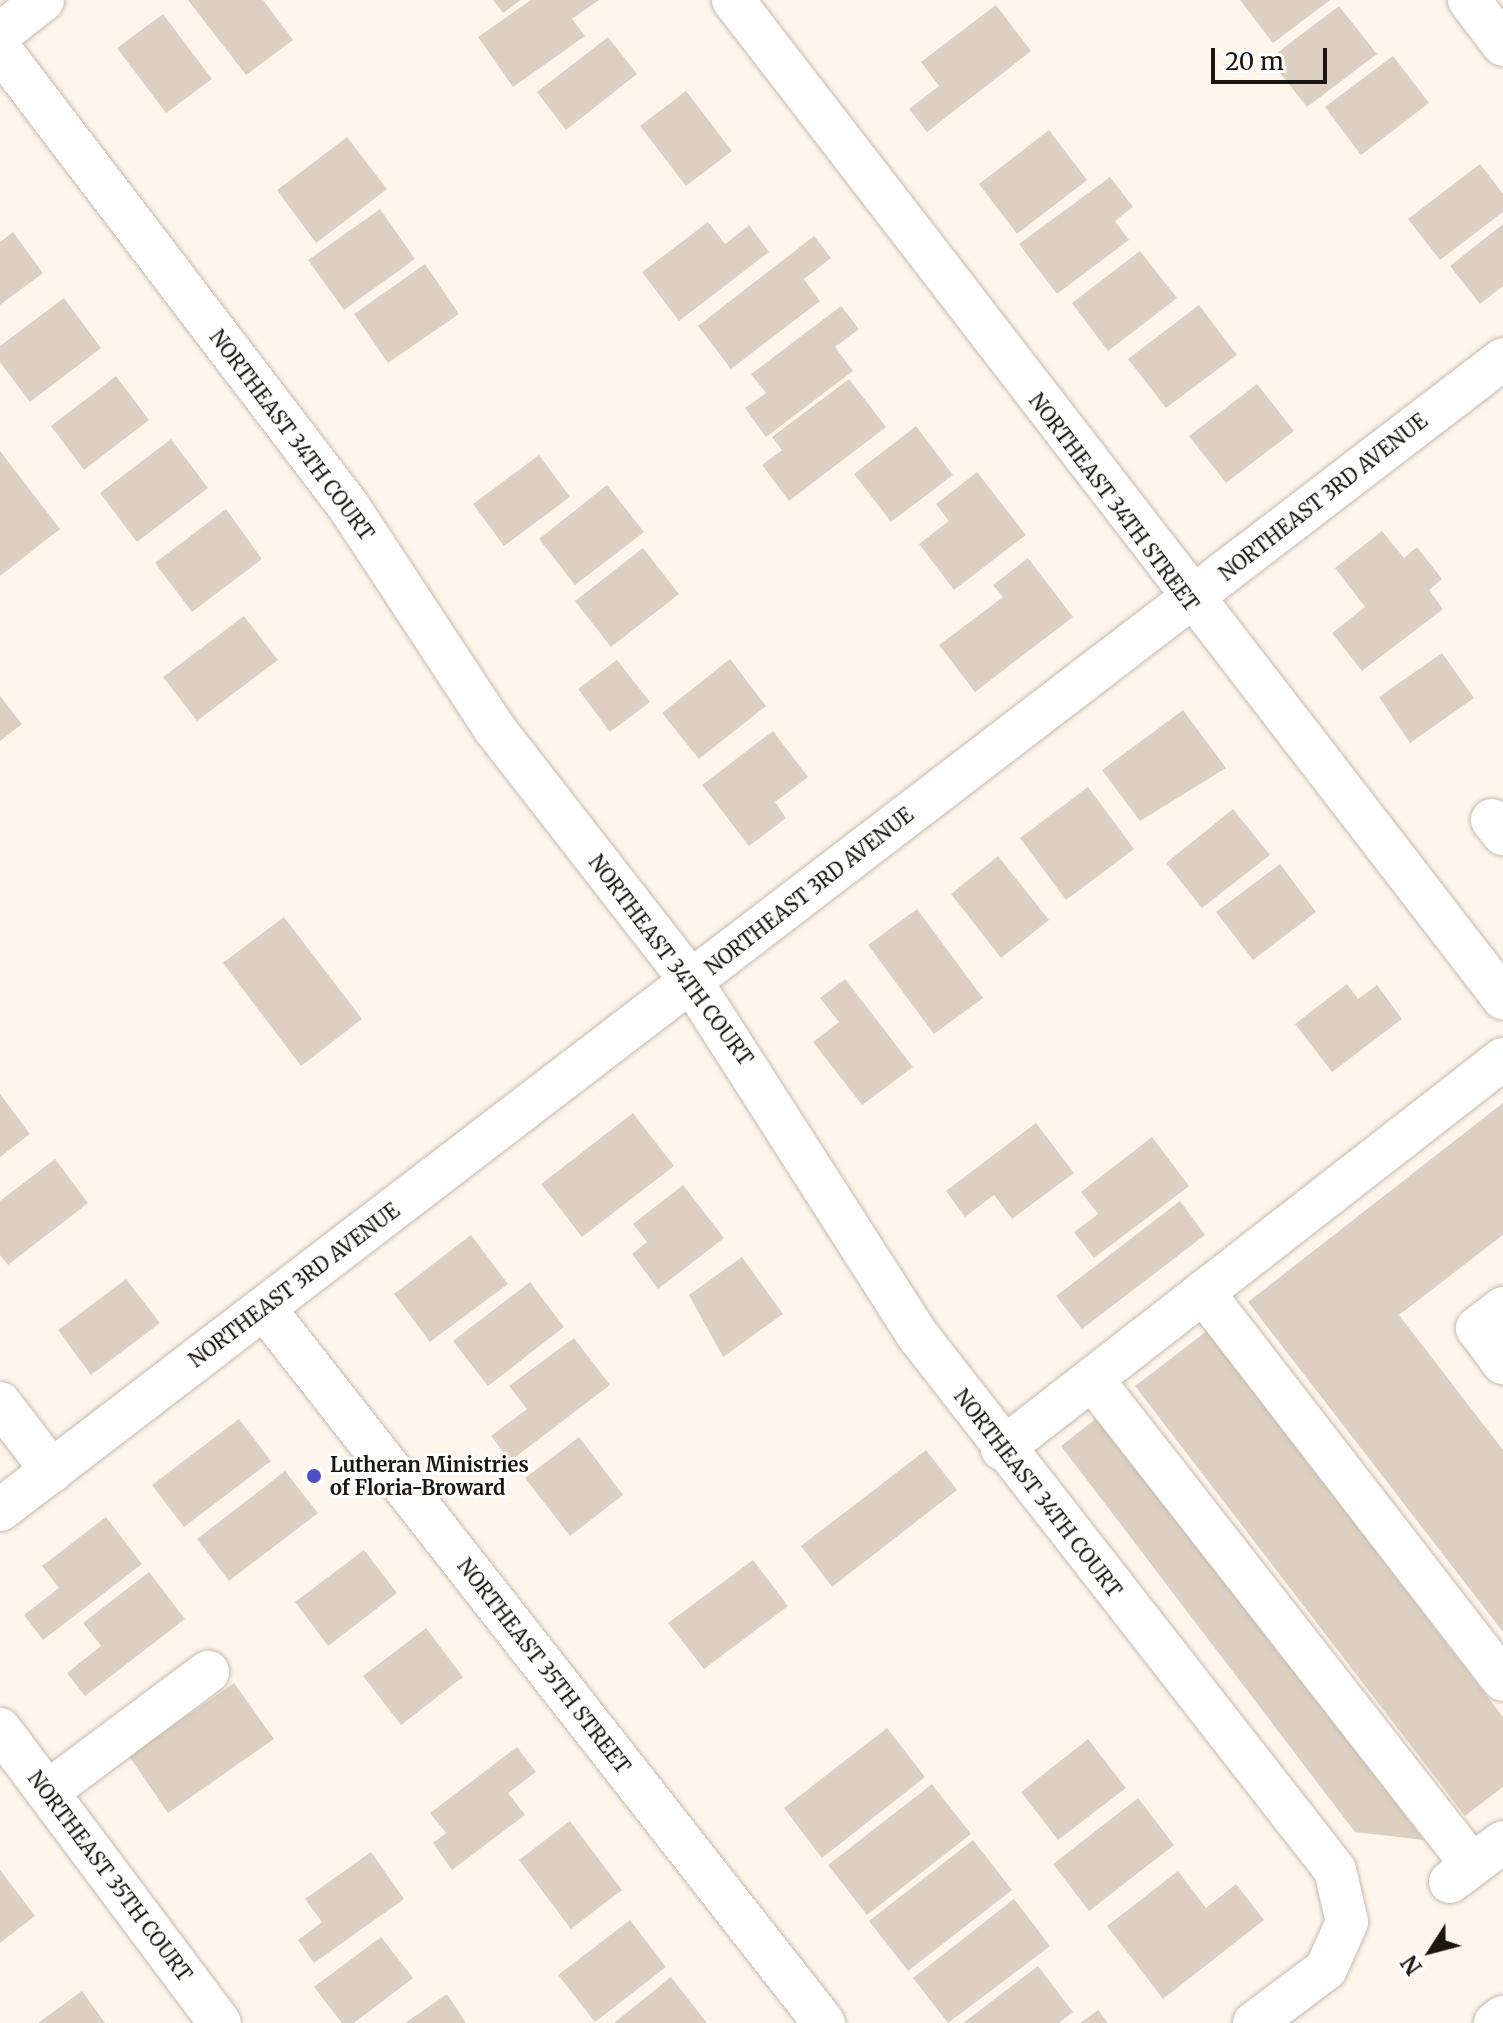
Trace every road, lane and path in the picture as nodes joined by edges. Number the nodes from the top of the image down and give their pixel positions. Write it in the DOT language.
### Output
graph roads {
  1 [pos="43,0"];
  2 [pos="733,0"];
  3 [pos="1469,0"];
  4 [pos="0,34"];
  5 [pos="1503,45"];
  6 [pos="0,49"];
  7 [pos="1503,359"];
  8 [pos="1189,600"];
  9 [pos="691,981"];
  10 [pos="1503,998"];
  11 [pos="1503,1059"];
  12 [pos="1203,1292"];
  13 [pos="264,1308"];
  14 [pos="1503,1308"];
  15 [pos="1503,1363"];
  16 [pos="1092,1379"];
  17 [pos="0,1403"];
  18 [pos="1002,1449"];
  19 [pos="52,1471"];
  20 [pos="0,1510"];
  21 [pos="208,1672"];
  22 [pos="1503,1680"];
  23 [pos="0,1729"];
  24 [pos="47,1792"];
  25 [pos="1475,1863"];
  26 [pos="1503,2017"];
  27 [pos="220,2023"];
  28 [pos="824,2023"];
  29 [pos="1254,2023"];
  30 [pos="1495,2023"];
  1 -- 4 [label="street"];
  2 -- 8 [label="street, NORTHEAST 34TH STREET"];
  3 -- 5 [label="street"];
  6 -- 9 [label="street, NORTHEAST 34TH COURT"];
  7 -- 8 [label="street, NORTHEAST 3RD AVENUE"];
  8 -- 9 [label="street, NORTHEAST 3RD AVENUE"];
  8 -- 10 [label="street, NORTHEAST 34TH STREET"];
  9 -- 13 [label="street, NORTHEAST 3RD AVENUE"];
  9 -- 18 [label="street, NORTHEAST 34TH COURT"];
  11 -- 12 [label="street"];
  12 -- 16 [label="street"];
  12 -- 22 [label="street"];
  13 -- 19 [label="street, NORTHEAST 3RD AVENUE"];
  13 -- 28 [label="street, NORTHEAST 35TH STREET"];
  14 -- 15 [label="street"];
  16 -- 18 [label="street"];
  16 -- 25 [label="street"];
  17 -- 19 [label="street"];
  18 -- 29 [label="street, NORTHEAST 34TH COURT"];
  19 -- 20 [label="street, NORTHEAST 3RD AVENUE"];
  21 -- 24 [label="street"];
  23 -- 24 [label="street, NORTHEAST 35TH COURT"];
  24 -- 27 [label="street, NORTHEAST 35TH COURT"];
  26 -- 30 [label="street"];
}
